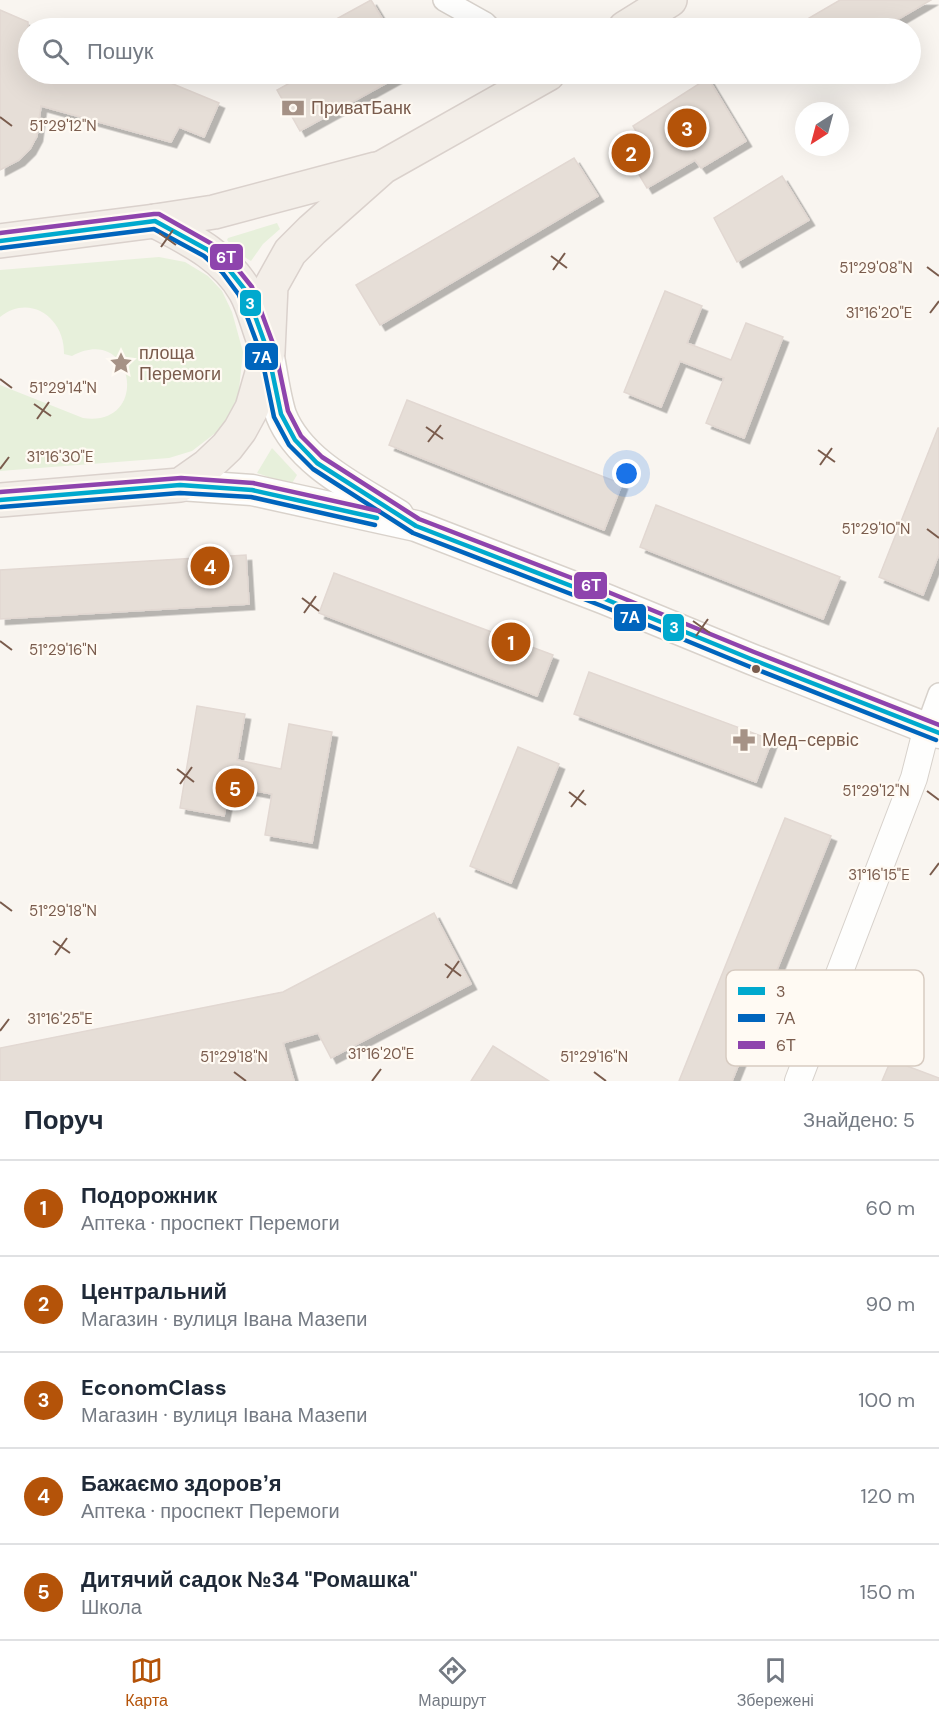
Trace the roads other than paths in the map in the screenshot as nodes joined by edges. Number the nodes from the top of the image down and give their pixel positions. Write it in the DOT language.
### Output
graph roads {
  1 [pos="444,0"];
  2 [pos="670,0"];
  3 [pos="476,18"];
  4 [pos="641,18"];
  5 [pos="523,84"];
  6 [pos="383,167"];
  7 [pos="155,221"];
  8 [pos="0,241"];
  9 [pos="268,352"];
  10 [pos="180,485"];
  11 [pos="0,500"];
  12 [pos="416,526"];
  13 [pos="939,694"];
  14 [pos="933,730"];
  15 [pos="840,970"];
  16 [pos="804,1066"];
  17 [pos="798,1081"];
  1 -- 3 [label="street"];
  2 -- 4 [label="main road"];
  5 -- 6 [label="main road"];
  6 -- 7 [label="main road"];
  6 -- 9 [label="main road"];
  7 -- 8 [label="main road"];
  7 -- 9 [label="main road"];
  9 -- 10 [label="main road"];
  9 -- 12 [label="main road"];
  10 -- 11 [label="main road"];
  10 -- 12 [label="main road"];
  12 -- 14 [label="main road"];
  13 -- 14 [label="street"];
  14 -- 15 [label="street"];
  16 -- 17 [label="street"];
}
